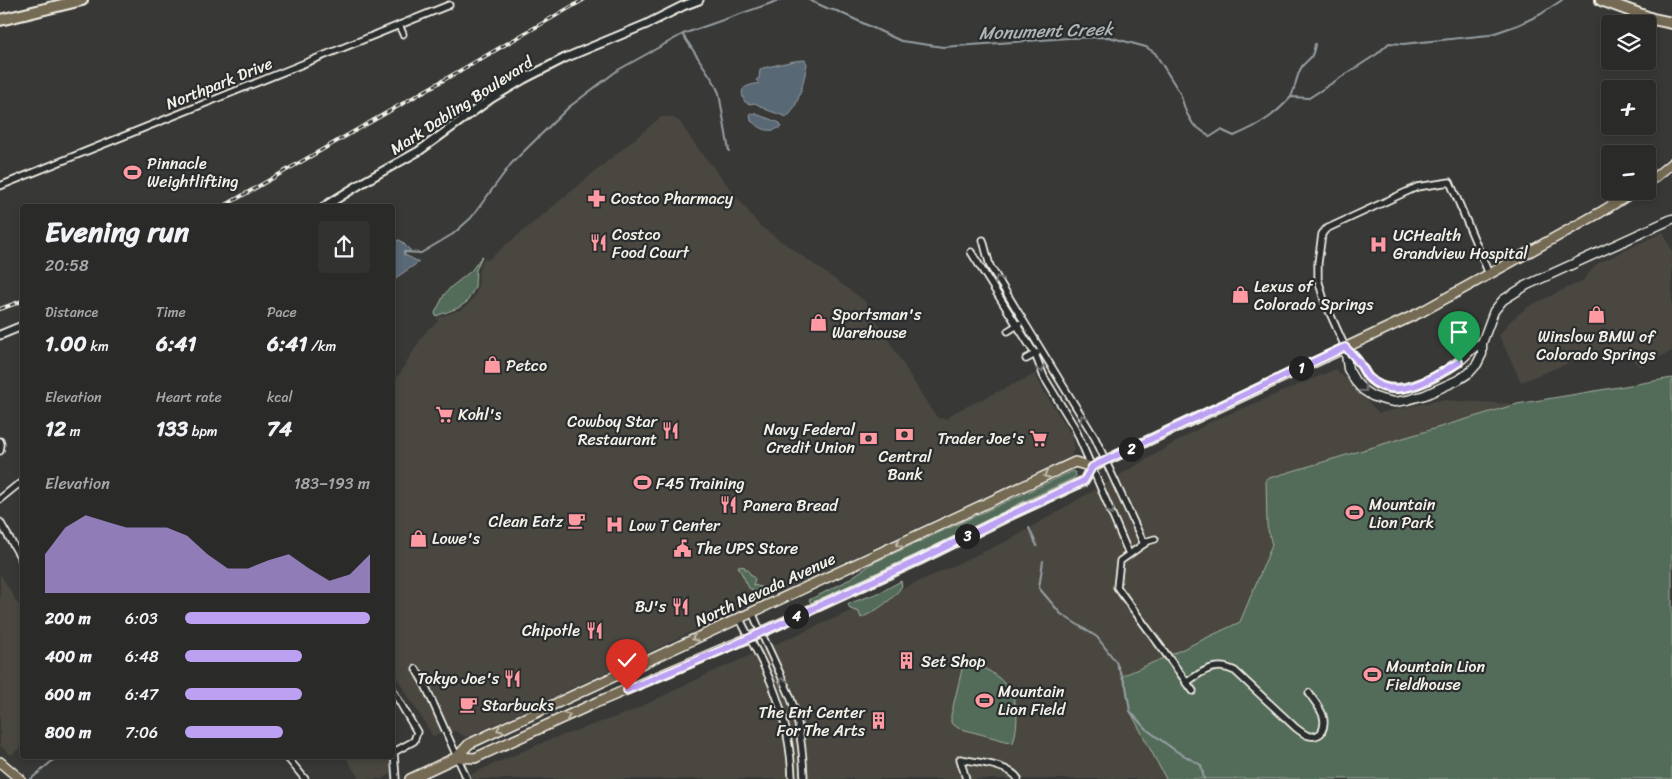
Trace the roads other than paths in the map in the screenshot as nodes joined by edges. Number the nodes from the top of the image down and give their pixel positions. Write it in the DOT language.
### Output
graph roads {
  1 [pos="82,0"];
  2 [pos="699,0"];
  3 [pos="1601,0"];
  4 [pos="449,5"];
  5 [pos="0,22"];
  6 [pos="1672,22"];
  7 [pos="400,25"];
  8 [pos="403,34"];
  9 [pos="1672,163"];
  10 [pos="1656,176"];
  11 [pos="0,186"];
  12 [pos="1619,200"];
  13 [pos="328,204"];
  14 [pos="1672,219"];
  15 [pos="983,240"];
  16 [pos="970,252"];
  17 [pos="1489,274"];
  18 [pos="1024,321"];
  19 [pos="1017,325"];
  20 [pos="20,327"];
  21 [pos="1008,331"];
  22 [pos="0,335"];
  23 [pos="1482,343"];
  24 [pos="1345,347"];
  25 [pos="1042,350"];
  26 [pos="1035,354"];
  27 [pos="1026,359"];
  28 [pos="0,441"];
  29 [pos="0,451"];
  30 [pos="1106,461"];
  31 [pos="1092,467"];
  32 [pos="20,484"];
  33 [pos="0,498"];
  34 [pos="0,522"];
  35 [pos="1155,539"];
  36 [pos="1144,544"];
  37 [pos="1130,554"];
  38 [pos="20,557"];
  39 [pos="752,612"];
  40 [pos="739,617"];
  41 [pos="761,632"];
  42 [pos="749,638"];
  43 [pos="416,670"];
  44 [pos="1186,683"];
  45 [pos="1193,691"];
  46 [pos="1309,693"];
  47 [pos="395,694"];
  48 [pos="395,751"];
  49 [pos="458,758"];
  50 [pos="288,759"];
  51 [pos="395,759"];
  52 [pos="2,764"];
  53 [pos="20,779"];
  54 [pos="305,779"];
  55 [pos="396,779"];
  56 [pos="410,779"];
  57 [pos="468,779"];
  58 [pos="792,779"];
  59 [pos="804,779"];
  60 [pos="966,779"];
  61 [pos="1018,779"];
  1 -- 5 [label="highway"];
  2 -- 13 [label="street, Mark Dabling Boulevard"];
  3 -- 6 [label="highway"];
  4 -- 7 [label="street, Northpark Drive"];
  7 -- 8 [label="street"];
  7 -- 11 [label="street, Northpark Drive"];
  9 -- 10 [label="main road"];
  12 -- 17 [label="main road, North Nevada Avenue"];
  14 -- 23 [label="main road"];
  18 -- 15 [label="street, one-way"];
  16 -- 19 [label="street"];
  17 -- 24 [label="main road, North Nevada Avenue"];
  17 -- 24 [label="street"];
  18 -- 19 [label="street"];
  18 -- 25 [label="street"];
  19 -- 21 [label="street"];
  19 -- 26 [label="street"];
  20 -- 22 [label="street"];
  23 -- 24 [label="main road"];
  24 -- 23 [label="main road, one-way"];
  24 -- 30 [label="main road, North Nevada Avenue"];
  25 -- 26 [label="street"];
  30 -- 25 [label="street, one-way"];
  26 -- 27 [label="street"];
  26 -- 31 [label="street, one-way"];
  28 -- 29 [label="street"];
  30 -- 31 [label="main road, North Nevada Avenue"];
  30 -- 36 [label="street"];
  31 -- 37 [label="street, one-way"];
  31 -- 39 [label="main road, North Nevada Avenue, one-way"];
  31 -- 41 [label="main road, North Nevada Avenue"];
  32 -- 33 [label="street"];
  34 -- 38 [label="street"];
  35 -- 36 [label="street"];
  36 -- 37 [label="street"];
  37 -- 44 [label="street"];
  39 -- 40 [label="main road, North Nevada Avenue"];
  39 -- 41 [label="street"];
  40 -- 42 [label="street"];
  40 -- 49 [label="main road, North Nevada Avenue, one-way"];
  41 -- 42 [label="main road, North Nevada Avenue"];
  59 -- 41 [label="street, one-way"];
  49 -- 42 [label="main road, North Nevada Avenue, one-way"];
  42 -- 58 [label="street"];
  43 -- 49 [label="street"];
  44 -- 45 [label="street"];
  44 -- 46 [label="street"];
  47 -- 48 [label="street"];
  49 -- 56 [label="main road, North Nevada Avenue"];
  49 -- 57 [label="street"];
  50 -- 54 [label="street"];
  51 -- 55 [label="street"];
  52 -- 53 [label="main road"];
  60 -- 61 [label="street"];
}
